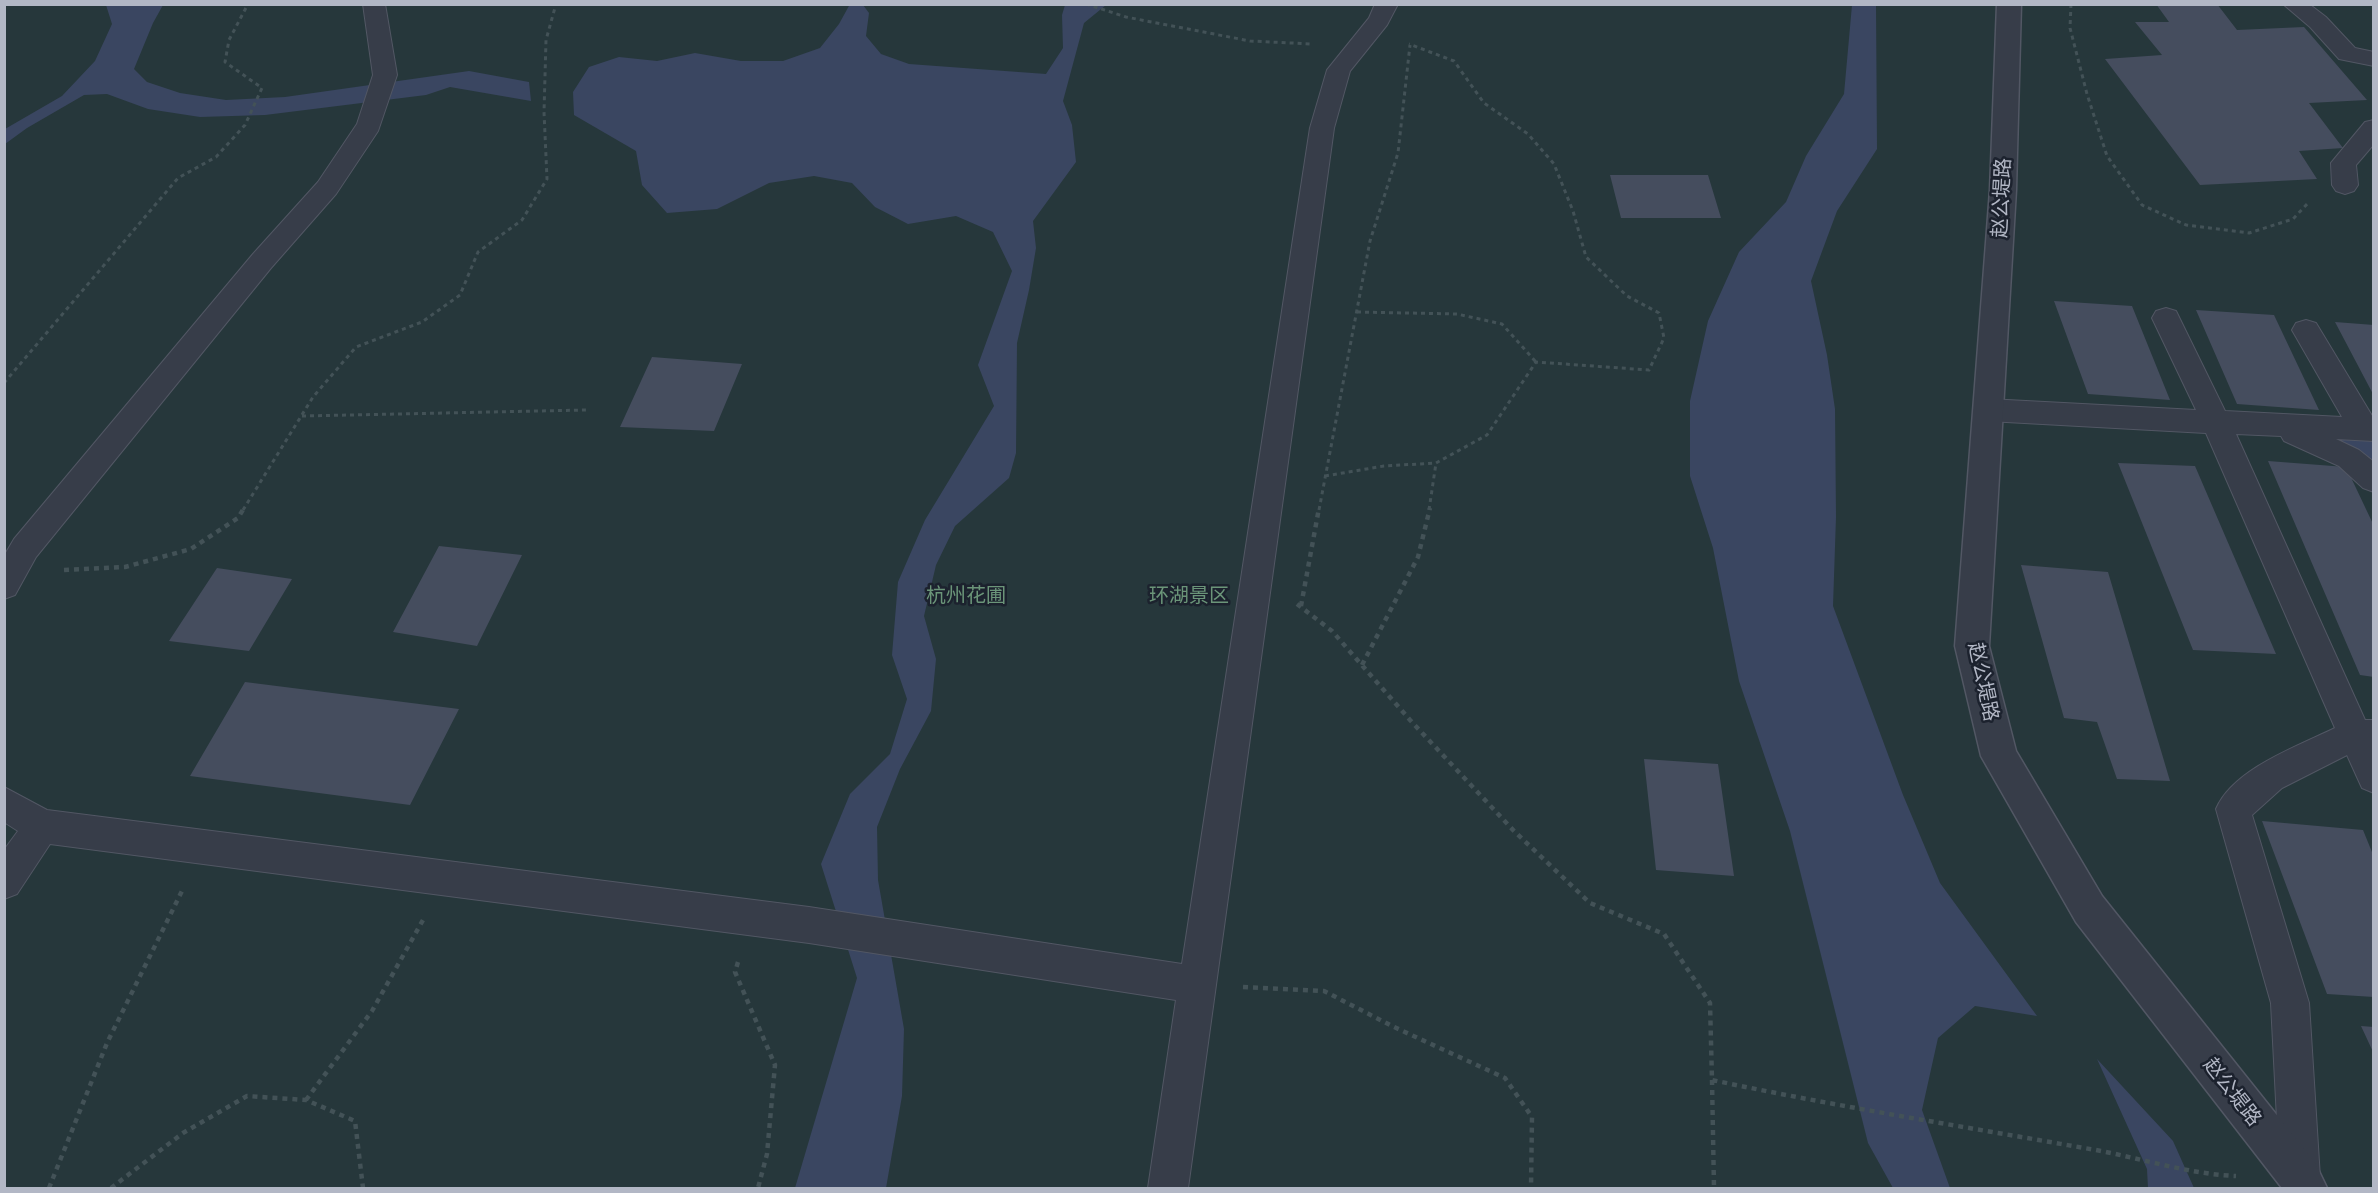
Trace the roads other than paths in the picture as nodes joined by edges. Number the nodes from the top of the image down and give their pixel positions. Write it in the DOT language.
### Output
graph roads {
  1 [pos="374,4"];
  2 [pos="1387,4"];
  3 [pos="2009,4"];
  4 [pos="2294,4"];
  5 [pos="2372,61"];
  6 [pos="2373,128"];
  7 [pos="2345,184"];
  8 [pos="2166,318"];
  9 [pos="2306,330"];
  10 [pos="1988,410"];
  11 [pos="2216,422"];
  12 [pos="2277,425"];
  13 [pos="2369,430"];
  14 [pos="2373,480"];
  15 [pos="8,579"];
  16 [pos="2364,735"];
  17 [pos="2373,777"];
  18 [pos="4,803"];
  19 [pos="41,826"];
  20 [pos="4,882"];
  21 [pos="1197,985"];
  22 [pos="2303,1183"];
  23 [pos="1168,1188"];
  1 -- 15 [label="lane"];
  2 -- 21 [label="lane"];
  3 -- 10 [label="street, 赵公堤路"];
  4 -- 5 [label="lane"];
  6 -- 7 [label="lane"];
  8 -- 11 [label="lane"];
  9 -- 13 [label="lane"];
  10 -- 11 [label="lane"];
  10 -- 22 [label="street, 赵公堤路"];
  11 -- 12 [label="lane"];
  11 -- 16 [label="lane"];
  12 -- 13 [label="lane"];
  12 -- 14 [label="lane"];
  16 -- 17 [label="lane"];
  16 -- 22 [label="lane"];
  18 -- 19 [label="lane"];
  19 -- 20 [label="lane"];
  19 -- 21 [label="lane"];
  21 -- 23 [label="lane"];
}
